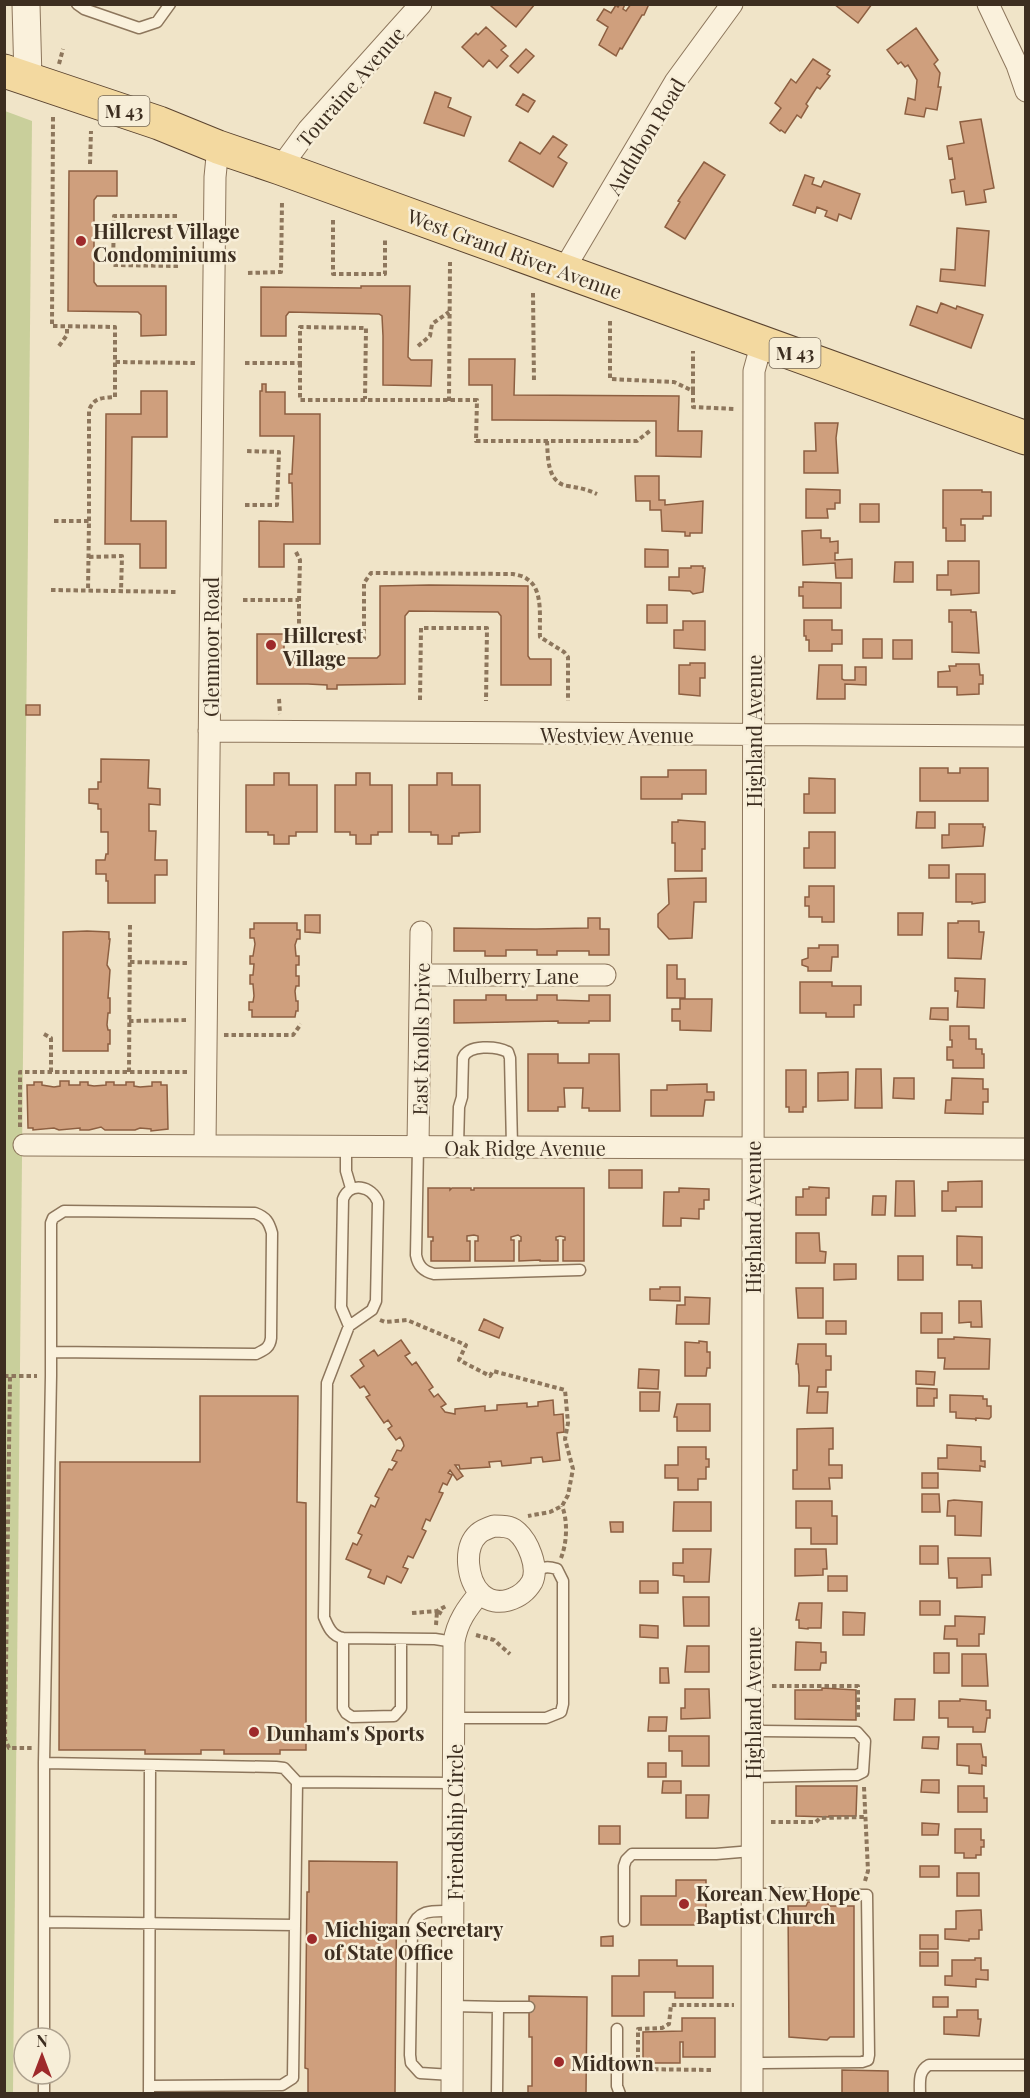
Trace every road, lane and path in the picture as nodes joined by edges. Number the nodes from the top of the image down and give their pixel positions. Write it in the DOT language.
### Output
graph roads {
  1 [pos="26,4"];
  2 [pos="77,4"];
  3 [pos="170,4"];
  4 [pos="421,4"];
  5 [pos="732,4"];
  6 [pos="988,4"];
  7 [pos="16,75"];
  8 [pos="1026,92"];
  9 [pos="53,117"];
  10 [pos="91,131"];
  11 [pos="218,147"];
  12 [pos="90,164"];
  13 [pos="280,168"];
  14 [pos="282,202"];
  15 [pos="178,216"];
  16 [pos="333,220"];
  17 [pos="385,239"];
  18 [pos="450,262"];
  19 [pos="178,266"];
  20 [pos="563,271"];
  21 [pos="248,273"];
  22 [pos="532,292"];
  23 [pos="449,312"];
  24 [pos="610,321"];
  25 [pos="67,326"];
  26 [pos="762,342"];
  27 [pos="59,346"];
  28 [pos="418,346"];
  29 [pos="693,351"];
  30 [pos="115,362"];
  31 [pos="213,363"];
  32 [pos="245,363"];
  33 [pos="300,363"];
  34 [pos="534,383"];
  35 [pos="693,391"];
  36 [pos="365,399"];
  37 [pos="449,400"];
  38 [pos="735,409"];
  39 [pos="651,430"];
  40 [pos="1026,438"];
  41 [pos="548,441"];
  42 [pos="246,451"];
  43 [pos="597,494"];
  44 [pos="245,505"];
  45 [pos="54,521"];
  46 [pos="89,521"];
  47 [pos="296,552"];
  48 [pos="89,557"];
  49 [pos="51,590"];
  50 [pos="88,591"];
  51 [pos="121,591"];
  52 [pos="178,592"];
  53 [pos="243,600"];
  54 [pos="299,600"];
  55 [pos="420,700"];
  56 [pos="486,701"];
  57 [pos="568,701"];
  58 [pos="209,731"];
  59 [pos="753,734"];
  60 [pos="1026,736"];
  61 [pos="130,923"];
  62 [pos="421,932"];
  63 [pos="130,962"];
  64 [pos="193,963"];
  65 [pos="421,975"];
  66 [pos="605,975"];
  67 [pos="192,1020"];
  68 [pos="129,1021"];
  69 [pos="301,1024"];
  70 [pos="44,1034"];
  71 [pos="221,1035"];
  72 [pos="51,1072"];
  73 [pos="129,1072"];
  74 [pos="191,1072"];
  75 [pos="22,1139"];
  76 [pos="205,1146"];
  77 [pos="346,1146"];
  78 [pos="418,1146"];
  79 [pos="458,1146"];
  80 [pos="512,1146"];
  81 [pos="752,1148"];
  82 [pos="1026,1149"];
  83 [pos="351,1188"];
  84 [pos="580,1270"];
  85 [pos="372,1310"];
  86 [pos="349,1326"];
  87 [pos="51,1352"];
  88 [pos="7,1376"];
  89 [pos="51,1376"];
  90 [pos="562,1506"];
  91 [pos="523,1516"];
  92 [pos="6,1562"];
  93 [pos="557,1569"];
  94 [pos="534,1576"];
  95 [pos="480,1593"];
  96 [pos="451,1596"];
  97 [pos="412,1612"];
  98 [pos="343,1638"];
  99 [pos="401,1639"];
  100 [pos="454,1642"];
  101 [pos="771,1686"];
  102 [pos="455,1718"];
  103 [pos="857,1722"];
  104 [pos="752,1731"];
  105 [pos="45,1748"];
  106 [pos="44,1763"];
  107 [pos="150,1765"];
  108 [pos="863,1772"];
  109 [pos="752,1777"];
  110 [pos="297,1782"];
  111 [pos="454,1783"];
  112 [pos="864,1817"];
  113 [pos="771,1822"];
  114 [pos="752,1851"];
  115 [pos="862,1893"];
  116 [pos="752,1894"];
  117 [pos="453,1911"];
  118 [pos="624,1921"];
  119 [pos="44,1922"];
  120 [pos="150,1924"];
  121 [pos="295,1925"];
  122 [pos="734,2005"];
  123 [pos="452,2006"];
  124 [pos="498,2007"];
  125 [pos="529,2007"];
  126 [pos="44,2026"];
  127 [pos="617,2029"];
  128 [pos="752,2063"];
  129 [pos="1026,2065"];
  130 [pos="711,2070"];
  131 [pos="452,2084"];
  132 [pos="149,2090"];
  133 [pos="497,2094"];
  134 [pos="620,2094"];
  135 [pos="752,2094"];
  136 [pos="920,2094"];
  1 -- 7 [label="street"];
  2 -- 3 [label="lane"];
  4 -- 13 [label="street, Touraine Avenue"];
  5 -- 20 [label="street, Audubon Road"];
  6 -- 8 [label="street"];
  7 -- 11 [label="main road, West Grand River Avenue / M 43"];
  9 -- 25 [label="path"];
  10 -- 12 [label="path"];
  11 -- 13 [label="main road, West Grand River Avenue / M 43"];
  11 -- 31 [label="street, Glenmoor Road"];
  13 -- 20 [label="main road, West Grand River Avenue / M 43"];
  14 -- 21 [label="path"];
  15 -- 19 [label="path"];
  16 -- 17 [label="path"];
  18 -- 23 [label="path"];
  20 -- 26 [label="main road, West Grand River Avenue / M 43"];
  22 -- 34 [label="path"];
  23 -- 28 [label="path"];
  23 -- 37 [label="path"];
  24 -- 35 [label="path"];
  25 -- 27 [label="path"];
  25 -- 30 [label="path"];
  26 -- 40 [label="main road, West Grand River Avenue / M 43"];
  26 -- 59 [label="street, Highland Avenue"];
  29 -- 35 [label="path"];
  30 -- 31 [label="path"];
  30 -- 46 [label="path"];
  31 -- 58 [label="street, Glenmoor Road"];
  32 -- 33 [label="path"];
  33 -- 36 [label="path"];
  33 -- 36 [label="path"];
  35 -- 38 [label="path"];
  36 -- 37 [label="path"];
  37 -- 41 [label="path"];
  39 -- 41 [label="path"];
  41 -- 43 [label="path"];
  42 -- 44 [label="path"];
  45 -- 46 [label="path"];
  46 -- 48 [label="path"];
  47 -- 54 [label="path"];
  48 -- 50 [label="path"];
  48 -- 51 [label="path"];
  49 -- 50 [label="path"];
  50 -- 51 [label="path"];
  51 -- 52 [label="path"];
  53 -- 54 [label="path"];
  54 -- 57 [label="path"];
  55 -- 56 [label="path"];
  58 -- 59 [label="street, Westview Avenue"];
  58 -- 76 [label="street, Glenmoor Road"];
  59 -- 60 [label="street, Westview Avenue"];
  59 -- 81 [label="street, Highland Avenue"];
  61 -- 63 [label="path"];
  62 -- 65 [label="street, East Knolls Drive"];
  63 -- 64 [label="path"];
  63 -- 68 [label="path"];
  65 -- 66 [label="street, Mulberry Lane"];
  65 -- 78 [label="street, East Knolls Drive"];
  67 -- 68 [label="path"];
  68 -- 73 [label="path"];
  69 -- 71 [label="path"];
  70 -- 72 [label="path"];
  72 -- 73 [label="path"];
  72 -- 75 [label="path"];
  73 -- 74 [label="path"];
  75 -- 76 [label="street, Oak Ridge Avenue"];
  76 -- 77 [label="street, Oak Ridge Avenue"];
  77 -- 78 [label="street, Oak Ridge Avenue"];
  77 -- 83 [label="lane"];
  78 -- 79 [label="street, Oak Ridge Avenue"];
  78 -- 84 [label="lane"];
  79 -- 80 [label="street, Oak Ridge Avenue"];
  79 -- 80 [label="lane"];
  80 -- 81 [label="street, Oak Ridge Avenue"];
  81 -- 82 [label="street, Oak Ridge Avenue"];
  81 -- 104 [label="street, Highland Avenue"];
  83 -- 85 [label="lane"];
  83 -- 86 [label="lane"];
  85 -- 86 [label="lane"];
  85 -- 90 [label="path"];
  86 -- 98 [label="lane"];
  87 -- 87 [label="lane"];
  87 -- 89 [label="lane"];
  88 -- 89 [label="path"];
  88 -- 92 [label="path"];
  89 -- 105 [label="lane"];
  90 -- 91 [label="path"];
  90 -- 93 [label="path"];
  92 -- 105 [label="path"];
  93 -- 94 [label="lane"];
  93 -- 102 [label="lane"];
  94 -- 95 [label="street"];
  94 -- 95 [label="street"];
  95 -- 100 [label="street, Friendship Circle"];
  96 -- 97 [label="path"];
  98 -- 99 [label="lane"];
  98 -- 99 [label="lane"];
  99 -- 100 [label="lane"];
  100 -- 102 [label="street, Friendship Circle"];
  101 -- 103 [label="path"];
  102 -- 111 [label="street, Friendship Circle"];
  104 -- 108 [label="lane"];
  104 -- 109 [label="street, Highland Avenue"];
  105 -- 106 [label="lane"];
  106 -- 107 [label="lane"];
  106 -- 119 [label="lane"];
  107 -- 110 [label="lane"];
  107 -- 120 [label="lane"];
  108 -- 109 [label="lane"];
  108 -- 112 [label="path"];
  109 -- 114 [label="street, Highland Avenue"];
  110 -- 111 [label="lane"];
  110 -- 121 [label="lane"];
  111 -- 117 [label="street, Friendship Circle"];
  112 -- 113 [label="path"];
  112 -- 115 [label="path"];
  114 -- 116 [label="street, Highland Avenue"];
  114 -- 118 [label="lane"];
  115 -- 116 [label="lane"];
  115 -- 128 [label="lane"];
  116 -- 128 [label="street, Highland Avenue"];
  117 -- 123 [label="street, Friendship Circle"];
  117 -- 131 [label="lane"];
  119 -- 120 [label="lane"];
  119 -- 126 [label="lane"];
  120 -- 121 [label="lane"];
  120 -- 132 [label="lane"];
  121 -- 132 [label="lane"];
  122 -- 130 [label="path"];
  123 -- 124 [label="lane"];
  123 -- 131 [label="street, Friendship Circle"];
  124 -- 125 [label="lane"];
  124 -- 133 [label="lane"];
  127 -- 134 [label="lane"];
  128 -- 135 [label="street, Highland Avenue"];
  129 -- 136 [label="lane"];
}
